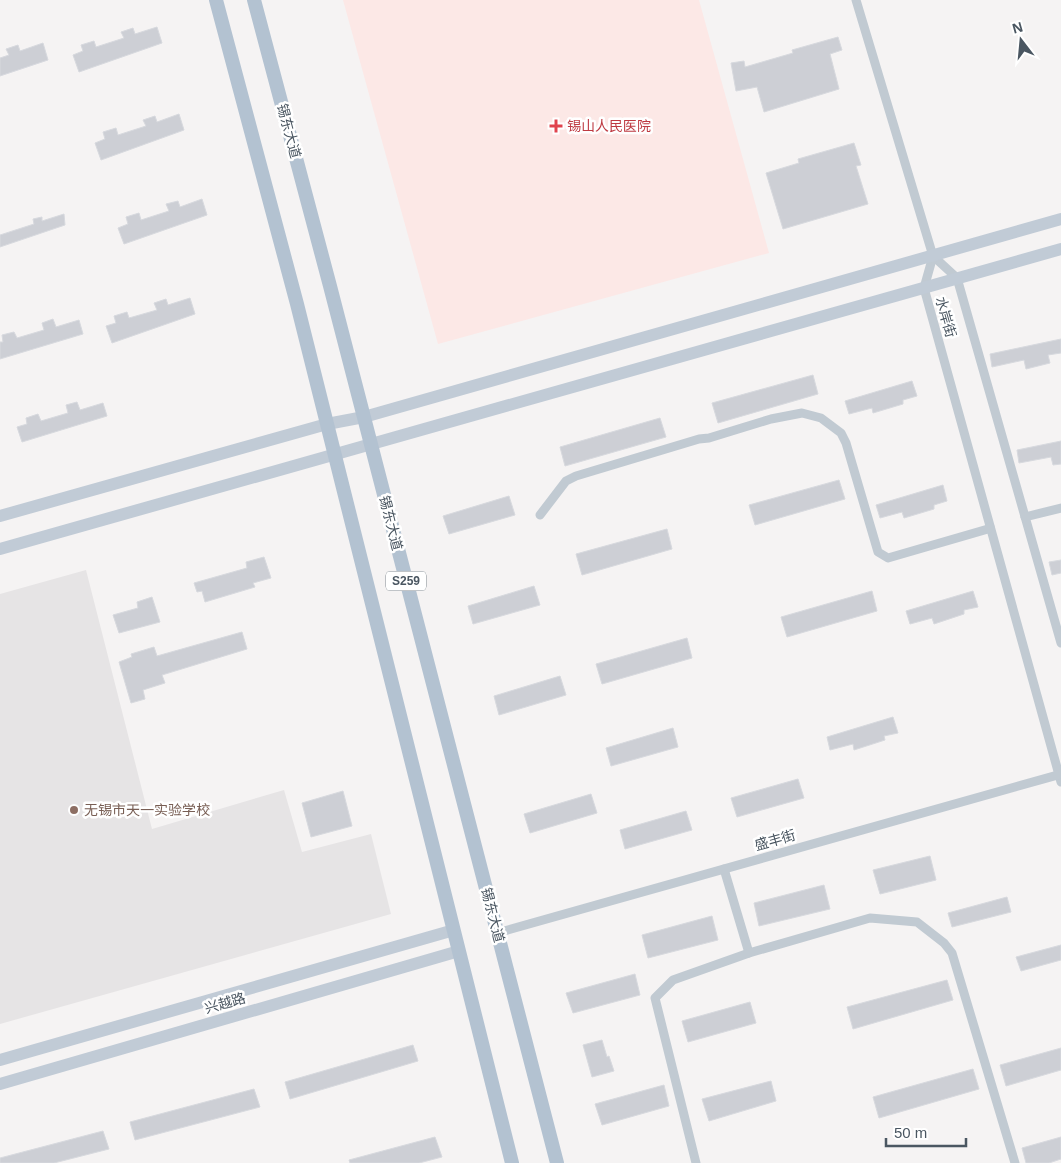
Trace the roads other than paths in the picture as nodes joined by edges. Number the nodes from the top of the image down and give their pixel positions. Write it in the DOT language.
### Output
graph roads {
  1 [pos="216,0"];
  2 [pos="254,0"];
  3 [pos="856,0"];
  4 [pos="1061,219"];
  5 [pos="1061,249"];
  6 [pos="933,256"];
  7 [pos="957,278"];
  8 [pos="924,288"];
  9 [pos="364,417"];
  10 [pos="327,424"];
  11 [pos="371,444"];
  12 [pos="334,454"];
  13 [pos="1061,508"];
  14 [pos="540,515"];
  15 [pos="0,516"];
  16 [pos="1025,517"];
  17 [pos="990,527"];
  18 [pos="0,549"];
  19 [pos="1061,643"];
  20 [pos="1060,777"];
  21 [pos="724,869"];
  22 [pos="454,930"];
  23 [pos="497,933"];
  24 [pos="459,951"];
  25 [pos="748,953"];
  26 [pos="0,1060"];
  27 [pos="0,1084"];
  28 [pos="512,1163"];
  29 [pos="556,1163"];
  30 [pos="696,1163"];
  31 [pos="1015,1163"];
  1 -- 10 [label="main road, S259"];
  2 -- 9 [label="main road, 锡东大道 / S259"];
  3 -- 6 [label="street"];
  4 -- 6 [label="main road"];
  5 -- 7 [label="main road"];
  6 -- 7 [label="street, 水岸街"];
  6 -- 8 [label="street, 水岸街"];
  6 -- 9 [label="main road"];
  7 -- 8 [label="main road"];
  7 -- 16 [label="street, 水岸街"];
  8 -- 11 [label="main road"];
  8 -- 17 [label="street, 水岸街"];
  9 -- 10 [label="main road"];
  9 -- 11 [label="main road, 锡东大道 / S259"];
  10 -- 12 [label="main road, S259"];
  10 -- 15 [label="main road"];
  11 -- 12 [label="main road"];
  11 -- 23 [label="main road, 锡东大道 / S259"];
  12 -- 18 [label="main road"];
  12 -- 22 [label="main road, S259"];
  13 -- 16 [label="street"];
  14 -- 17 [label="street"];
  16 -- 19 [label="street, 水岸街"];
  17 -- 20 [label="street, 水岸街"];
  20 -- 21 [label="street, 盛丰街"];
  21 -- 23 [label="street, 盛丰街"];
  21 -- 25 [label="street"];
  22 -- 24 [label="main road, S259"];
  22 -- 26 [label="main road, 兴越路"];
  23 -- 29 [label="main road, 锡东大道 / S259"];
  24 -- 27 [label="main road, 兴越路"];
  24 -- 28 [label="main road, S259"];
  25 -- 30 [label="street"];
  25 -- 31 [label="street"];
}
